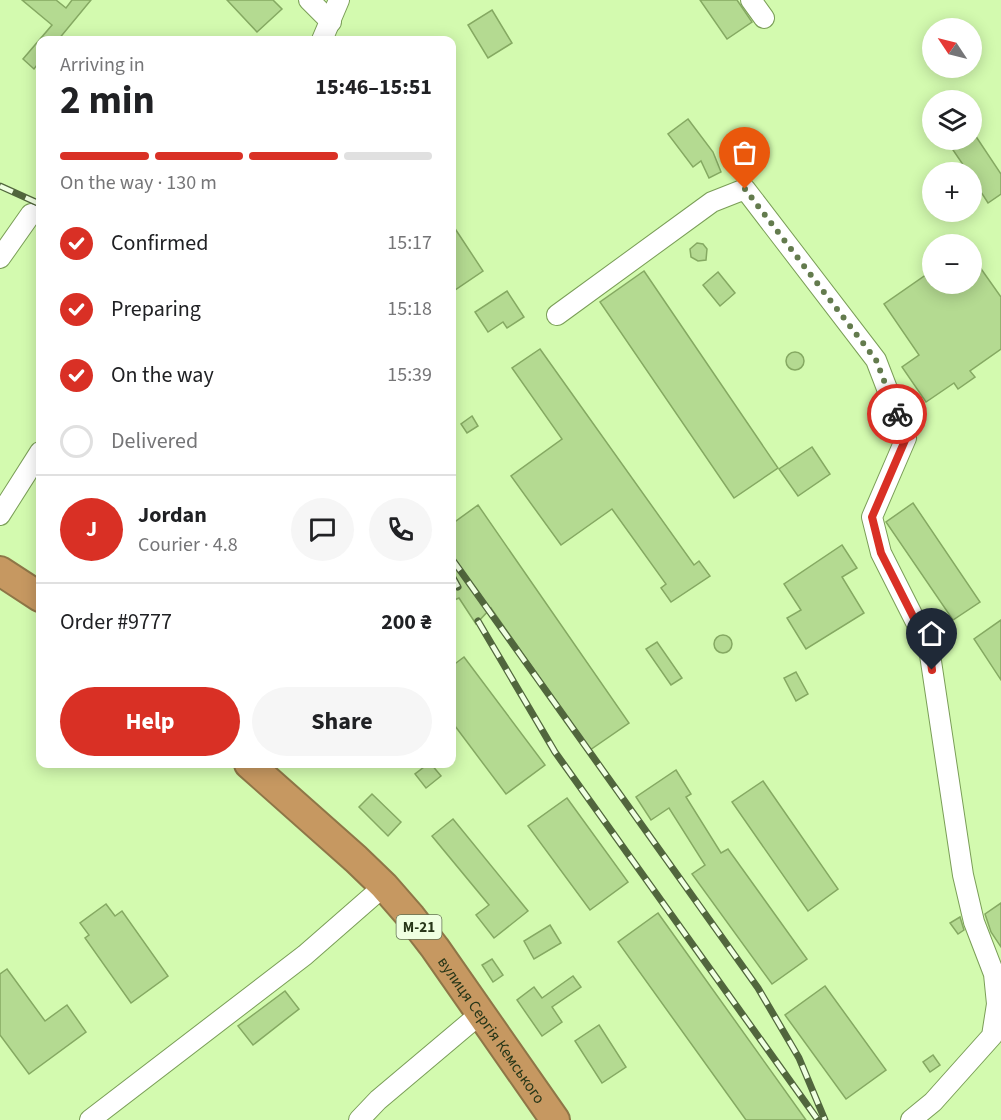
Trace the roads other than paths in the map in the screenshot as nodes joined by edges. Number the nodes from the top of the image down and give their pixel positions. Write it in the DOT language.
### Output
graph roads {
  1 [pos="309,0"];
  2 [pos="339,0"];
  3 [pos="751,0"];
  4 [pos="764,18"];
  5 [pos="331,22"];
  6 [pos="324,36"];
  7 [pos="31,214"];
  8 [pos="0,258"];
  9 [pos="557,315"];
  10 [pos="36,458"];
  11 [pos="0,515"];
  12 [pos="0,571"];
  13 [pos="36,594"];
  14 [pos="253,768"];
  15 [pos="384,886"];
  16 [pos="480,1014"];
  17 [pos="90,1120"];
  18 [pos="359,1120"];
  19 [pos="555,1120"];
  20 [pos="911,1120"];
  1 -- 5 [label="street"];
  2 -- 5 [label="street"];
  3 -- 4 [label="street"];
  5 -- 6 [label="street"];
  7 -- 8 [label="street"];
  9 -- 20 [label="street"];
  10 -- 11 [label="street"];
  12 -- 13 [label="highway"];
  14 -- 15 [label="highway, вулиця Сергія Кемського / М-21"];
  15 -- 16 [label="highway, вулиця Сергія Кемського / М-21"];
  15 -- 17 [label="street"];
  16 -- 18 [label="street"];
  16 -- 19 [label="highway, вулиця Сергія Кемського / М-21"];
}
